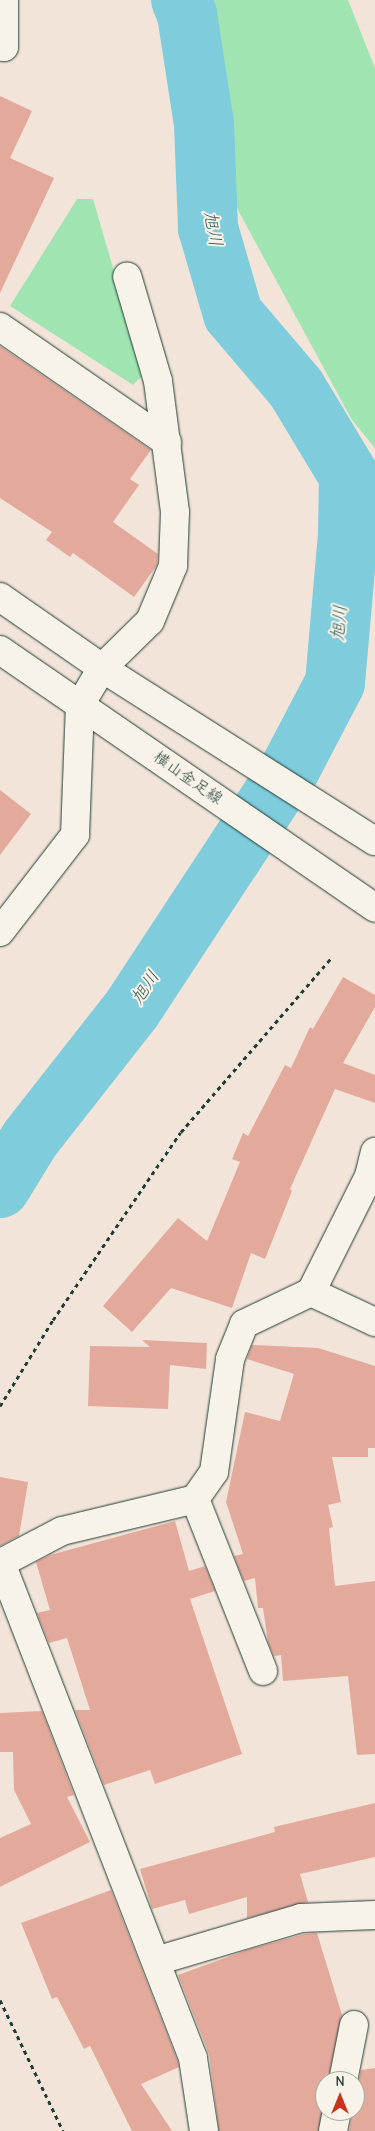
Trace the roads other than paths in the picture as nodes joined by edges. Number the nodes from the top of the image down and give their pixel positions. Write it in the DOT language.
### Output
graph roads {
  1 [pos="4,0"];
  2 [pos="0,46"];
  3 [pos="127,276"];
  4 [pos="0,327"];
  5 [pos="167,442"];
  6 [pos="0,597"];
  7 [pos="0,650"];
  8 [pos="102,668"];
  9 [pos="80,704"];
  10 [pos="375,841"];
  11 [pos="375,908"];
  12 [pos="2,927"];
  13 [pos="375,1152"];
  14 [pos="311,1292"];
  15 [pos="375,1322"];
  16 [pos="196,1499"];
  17 [pos="263,1670"];
  18 [pos="375,1915"];
  19 [pos="156,1962"];
  20 [pos="354,2025"];
  21 [pos="345,2071"];
  22 [pos="204,2131"];
  1 -- 2 [label="street"];
  3 -- 5 [label="street"];
  4 -- 5 [label="street"];
  5 -- 8 [label="street"];
  6 -- 8 [label="street"];
  7 -- 9 [label="street, 横山金足線"];
  8 -- 9 [label="street"];
  8 -- 10 [label="street"];
  9 -- 11 [label="street, 横山金足線"];
  9 -- 12 [label="street"];
  13 -- 14 [label="street"];
  14 -- 15 [label="street"];
  14 -- 16 [label="street"];
  16 -- 17 [label="street"];
  16 -- 19 [label="street"];
  18 -- 19 [label="street"];
  19 -- 22 [label="street"];
  20 -- 21 [label="street"];
}
